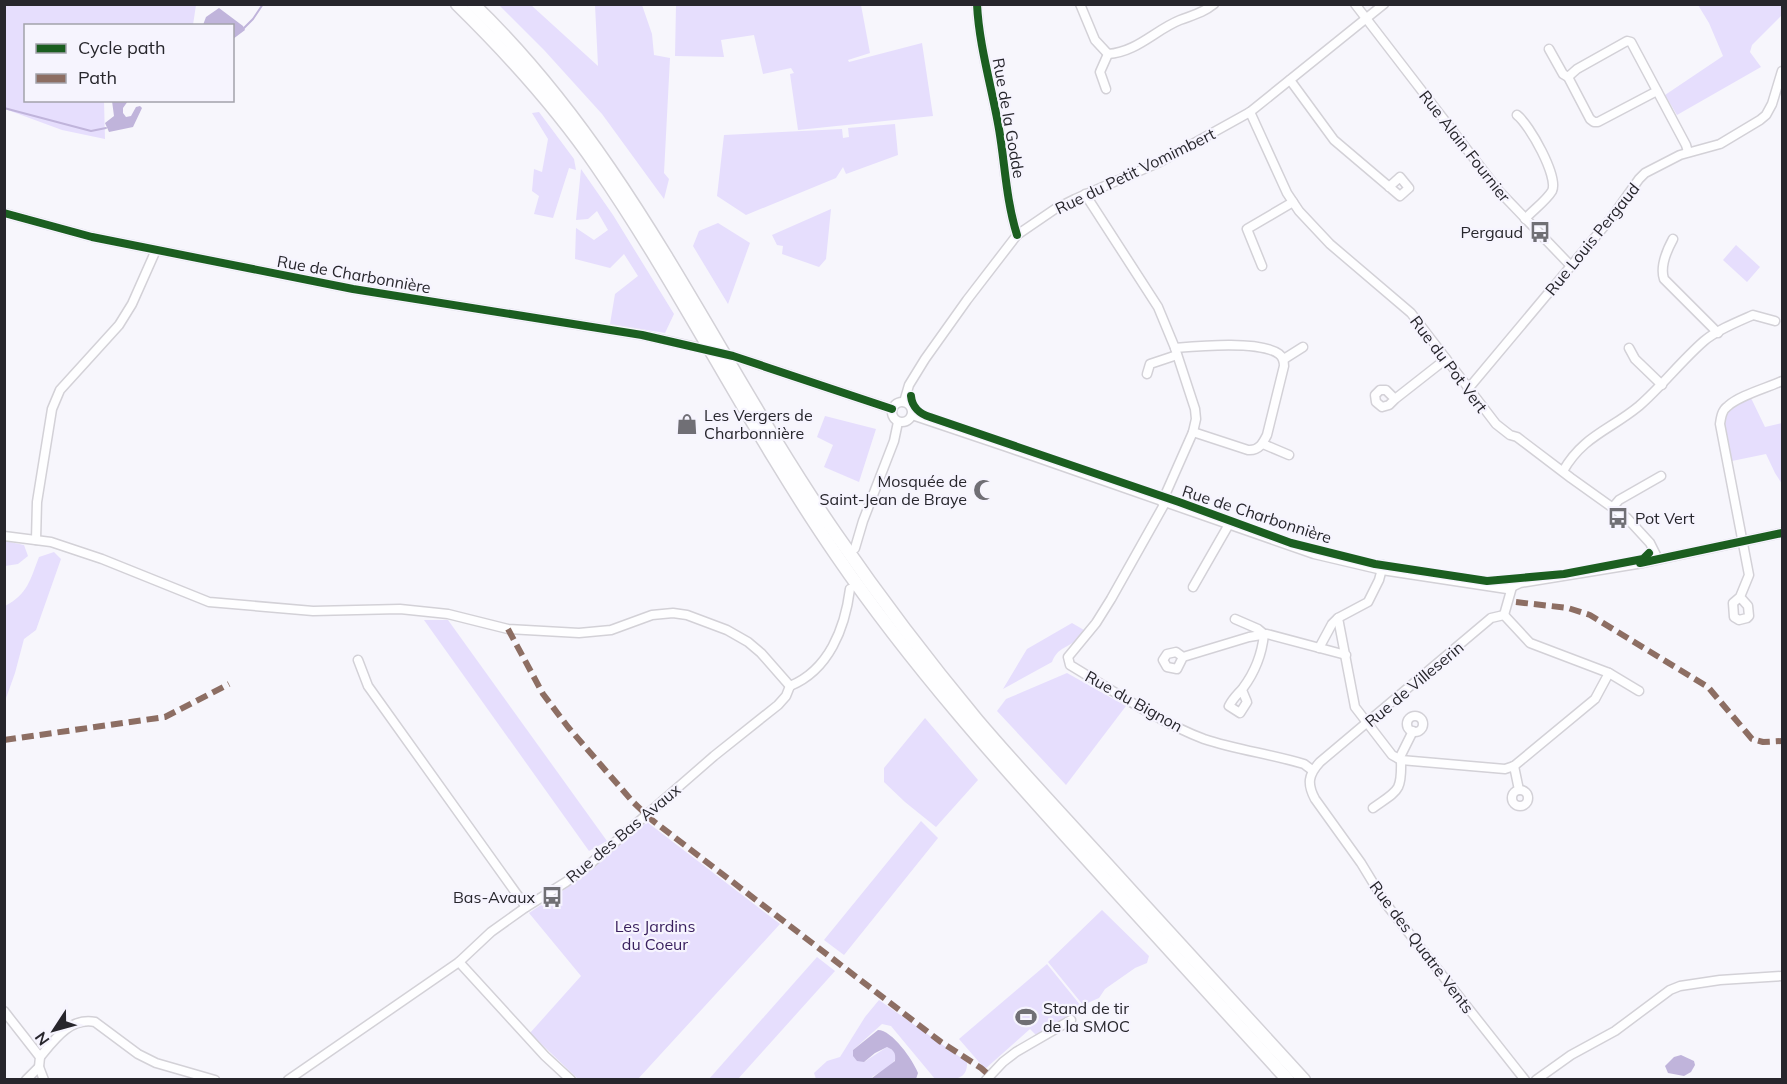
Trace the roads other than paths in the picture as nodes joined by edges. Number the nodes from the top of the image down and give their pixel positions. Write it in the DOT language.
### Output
graph roads {
  1 [pos="457,4"];
  2 [pos="473,4"];
  3 [pos="977,4"];
  4 [pos="1080,4"];
  5 [pos="1214,4"];
  6 [pos="1355,4"];
  7 [pos="1384,4"];
  8 [pos="1366,19"];
  9 [pos="1549,49"];
  10 [pos="1108,54"];
  11 [pos="1782,71"];
  12 [pos="1568,77"];
  13 [pos="1290,80"];
  14 [pos="1780,86"];
  15 [pos="1106,89"];
  16 [pos="1657,91"];
  17 [pos="1250,112"];
  18 [pos="1517,115"];
  19 [pos="1688,152"];
  20 [pos="1389,187"];
  21 [pos="1085,194"];
  22 [pos="1293,202"];
  23 [pos="4,213"];
  24 [pos="1525,219"];
  25 [pos="1017,235"];
  26 [pos="1673,238"];
  27 [pos="156,250"];
  28 [pos="1262,266"];
  29 [pos="1571,266"];
  30 [pos="1775,321"];
  31 [pos="1718,333"];
  32 [pos="1303,347"];
  33 [pos="700,348"];
  34 [pos="1629,348"];
  35 [pos="1176,352"];
  36 [pos="734,356"];
  37 [pos="1284,359"];
  38 [pos="1446,359"];
  39 [pos="1147,374"];
  40 [pos="1782,381"];
  41 [pos="1662,385"];
  42 [pos="1468,389"];
  43 [pos="1395,399"];
  44 [pos="904,402"];
  45 [pos="892,409"];
  46 [pos="912,415"];
  47 [pos="898,422"];
  48 [pos="1193,432"];
  49 [pos="1263,444"];
  50 [pos="1289,455"];
  51 [pos="1563,471"];
  52 [pos="1661,476"];
  53 [pos="1164,502"];
  54 [pos="1613,507"];
  55 [pos="1228,526"];
  56 [pos="1782,533"];
  57 [pos="4,536"];
  58 [pos="36,540"];
  59 [pos="1744,541"];
  60 [pos="855,548"];
  61 [pos="1658,559"];
  62 [pos="1382,567"];
  63 [pos="1193,587"];
  64 [pos="1512,587"];
  65 [pos="850,589"];
  66 [pos="1740,597"];
  67 [pos="1504,615"];
  68 [pos="1338,618"];
  69 [pos="1235,619"];
  70 [pos="1264,634"];
  71 [pos="1318,648"];
  72 [pos="1346,655"];
  73 [pos="1183,657"];
  74 [pos="358,660"];
  75 [pos="1609,673"];
  76 [pos="790,686"];
  77 [pos="1242,690"];
  78 [pos="1639,691"];
  79 [pos="1367,724"];
  80 [pos="1413,731"];
  81 [pos="1400,759"];
  82 [pos="1514,766"];
  83 [pos="1312,771"];
  84 [pos="1519,790"];
  85 [pos="1373,808"];
  86 [pos="526,907"];
  87 [pos="459,962"];
  88 [pos="1782,976"];
  89 [pos="4,1011"];
  90 [pos="1071,1020"];
  91 [pos="40,1057"];
  92 [pos="39,1067"];
  93 [pos="1304,1079"];
  94 [pos="26,1080"];
  95 [pos="44,1080"];
  96 [pos="214,1080"];
  97 [pos="288,1080"];
  98 [pos="571,1080"];
  99 [pos="986,1080"];
  100 [pos="1288,1080"];
  101 [pos="1525,1080"];
  102 [pos="1536,1080"];
  1 -- 100 [label="highway"];
  2 -- 93 [label="highway"];
  3 -- 25 [label="street, Rue de la Godde"];
  4 -- 10 [label="street"];
  5 -- 10 [label="street"];
  6 -- 8 [label="street, Rue Alain Fournier"];
  7 -- 8 [label="street, Rue du Petit Vomimbert"];
  8 -- 13 [label="street, Rue du Petit Vomimbert"];
  8 -- 24 [label="street, Rue Alain Fournier"];
  9 -- 12 [label="street"];
  10 -- 15 [label="street"];
  11 -- 14 [label="street, Rue Louis Pergaud"];
  12 -- 16 [label="street"];
  12 -- 16 [label="street"];
  13 -- 17 [label="street, Rue du Petit Vomimbert"];
  13 -- 20 [label="street"];
  14 -- 19 [label="street, Rue Louis Pergaud"];
  16 -- 19 [label="street"];
  17 -- 21 [label="street, Rue du Petit Vomimbert"];
  17 -- 22 [label="street, Rue du Pot Vert"];
  18 -- 24 [label="street"];
  19 -- 29 [label="street, Rue Louis Pergaud"];
  21 -- 25 [label="street, Rue du Petit Vomimbert"];
  21 -- 35 [label="street"];
  22 -- 28 [label="street"];
  22 -- 38 [label="street, Rue du Pot Vert"];
  23 -- 27 [label="street, Rue de Charbonnière"];
  24 -- 29 [label="street, Rue Alain Fournier"];
  25 -- 44 [label="street, Rue du Petit Vomimbert"];
  26 -- 31 [label="street"];
  27 -- 33 [label="street, Rue de Charbonnière"];
  27 -- 58 [label="street"];
  29 -- 42 [label="street, Rue Louis Pergaud"];
  30 -- 31 [label="street"];
  31 -- 41 [label="street"];
  32 -- 37 [label="street"];
  34 -- 41 [label="street"];
  35 -- 37 [label="street"];
  35 -- 39 [label="street"];
  35 -- 48 [label="street"];
  36 -- 45 [label="street"];
  37 -- 49 [label="street"];
  38 -- 42 [label="street, Rue du Pot Vert"];
  38 -- 43 [label="street"];
  40 -- 59 [label="street"];
  41 -- 51 [label="street"];
  42 -- 51 [label="street, Rue du Pot Vert"];
  44 -- 45 [label="street"];
  44 -- 46 [label="street"];
  45 -- 47 [label="street"];
  46 -- 47 [label="street"];
  46 -- 53 [label="street, Rue de Charbonnière"];
  47 -- 60 [label="street"];
  48 -- 49 [label="street"];
  48 -- 53 [label="street"];
  49 -- 50 [label="street"];
  51 -- 54 [label="street, Rue du Pot Vert"];
  52 -- 54 [label="street"];
  53 -- 55 [label="street, Rue de Charbonnière"];
  53 -- 83 [label="street, Rue du Bignon"];
  54 -- 61 [label="street, Rue du Pot Vert"];
  55 -- 62 [label="street, Rue de Charbonnière"];
  55 -- 63 [label="street"];
  56 -- 59 [label="street, Rue de Charbonnière"];
  57 -- 58 [label="street"];
  58 -- 76 [label="street"];
  59 -- 61 [label="street, Rue de Charbonnière"];
  59 -- 66 [label="street"];
  61 -- 64 [label="street, Rue de Charbonnière"];
  62 -- 64 [label="street, Rue de Charbonnière"];
  62 -- 68 [label="street"];
  64 -- 67 [label="street"];
  65 -- 76 [label="street, Rue des Bas Avaux"];
  67 -- 75 [label="street"];
  67 -- 79 [label="street, Rue de Villeserin"];
  68 -- 71 [label="street"];
  68 -- 72 [label="street"];
  69 -- 70 [label="street"];
  70 -- 71 [label="street"];
  70 -- 73 [label="street"];
  70 -- 77 [label="street"];
  71 -- 72 [label="street"];
  72 -- 79 [label="street"];
  74 -- 86 [label="street"];
  75 -- 78 [label="street"];
  75 -- 82 [label="street"];
  76 -- 86 [label="street, Rue des Bas Avaux"];
  79 -- 81 [label="street"];
  79 -- 83 [label="street, Rue de Villeserin"];
  80 -- 81 [label="street"];
  81 -- 82 [label="street"];
  81 -- 85 [label="street"];
  82 -- 84 [label="street"];
  83 -- 101 [label="street, Rue des Quatre Vents"];
  86 -- 87 [label="street, Rue des Bas Avaux"];
  87 -- 97 [label="street, Rue des Bas Avaux"];
  87 -- 98 [label="street"];
  88 -- 102 [label="street"];
  89 -- 91 [label="street"];
  90 -- 99 [label="street"];
  91 -- 92 [label="street"];
  91 -- 96 [label="street"];
  92 -- 94 [label="street"];
  92 -- 95 [label="street"];
}
